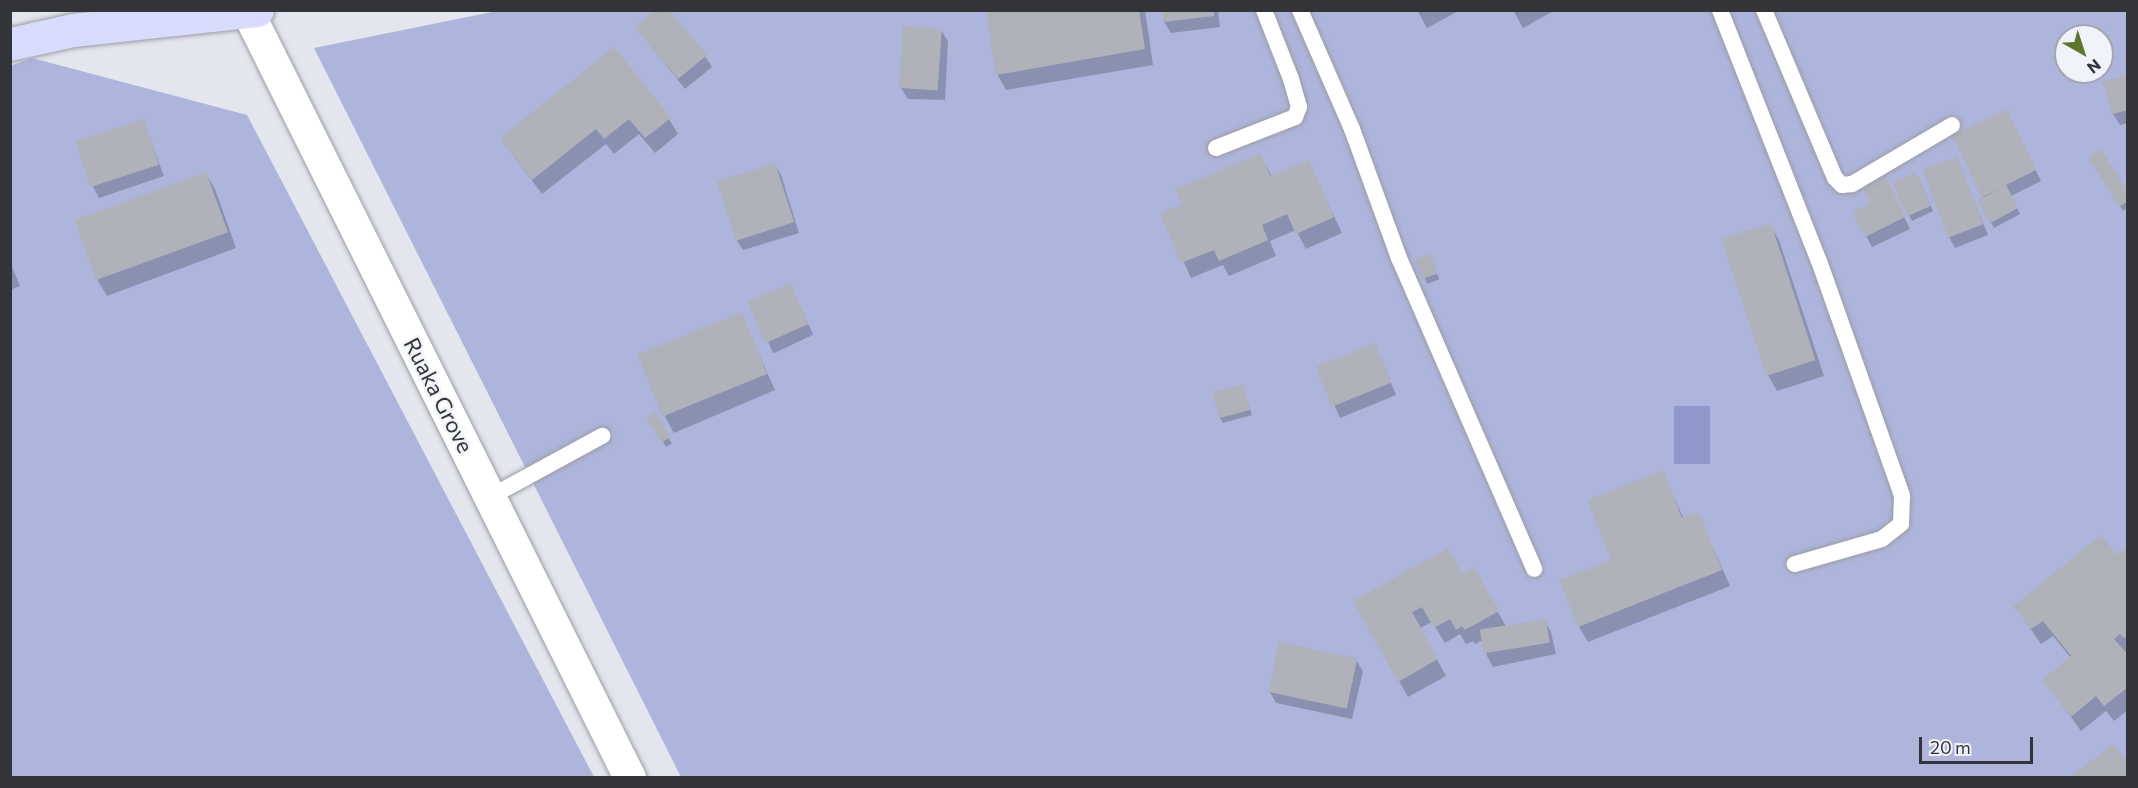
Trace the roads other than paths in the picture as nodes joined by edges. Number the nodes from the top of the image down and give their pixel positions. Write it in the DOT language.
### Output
graph roads {
  1 [pos="1264,10"];
  2 [pos="1300,10"];
  3 [pos="1720,10"];
  4 [pos="1764,10"];
  5 [pos="253,11"];
  6 [pos="69,20"];
  7 [pos="10,44"];
  8 [pos="1952,125"];
  9 [pos="1216,148"];
  10 [pos="602,436"];
  11 [pos="490,497"];
  12 [pos="1795,564"];
  13 [pos="1534,569"];
  14 [pos="630,777"];
  1 -- 9 [label="lane"];
  2 -- 13 [label="lane"];
  3 -- 12 [label="lane"];
  4 -- 8 [label="lane"];
  5 -- 6 [label="street"];
  5 -- 11 [label="street, Ruaka Grove"];
  6 -- 7 [label="street"];
  10 -- 11 [label="lane"];
  11 -- 14 [label="street, Ruaka Grove"];
}
